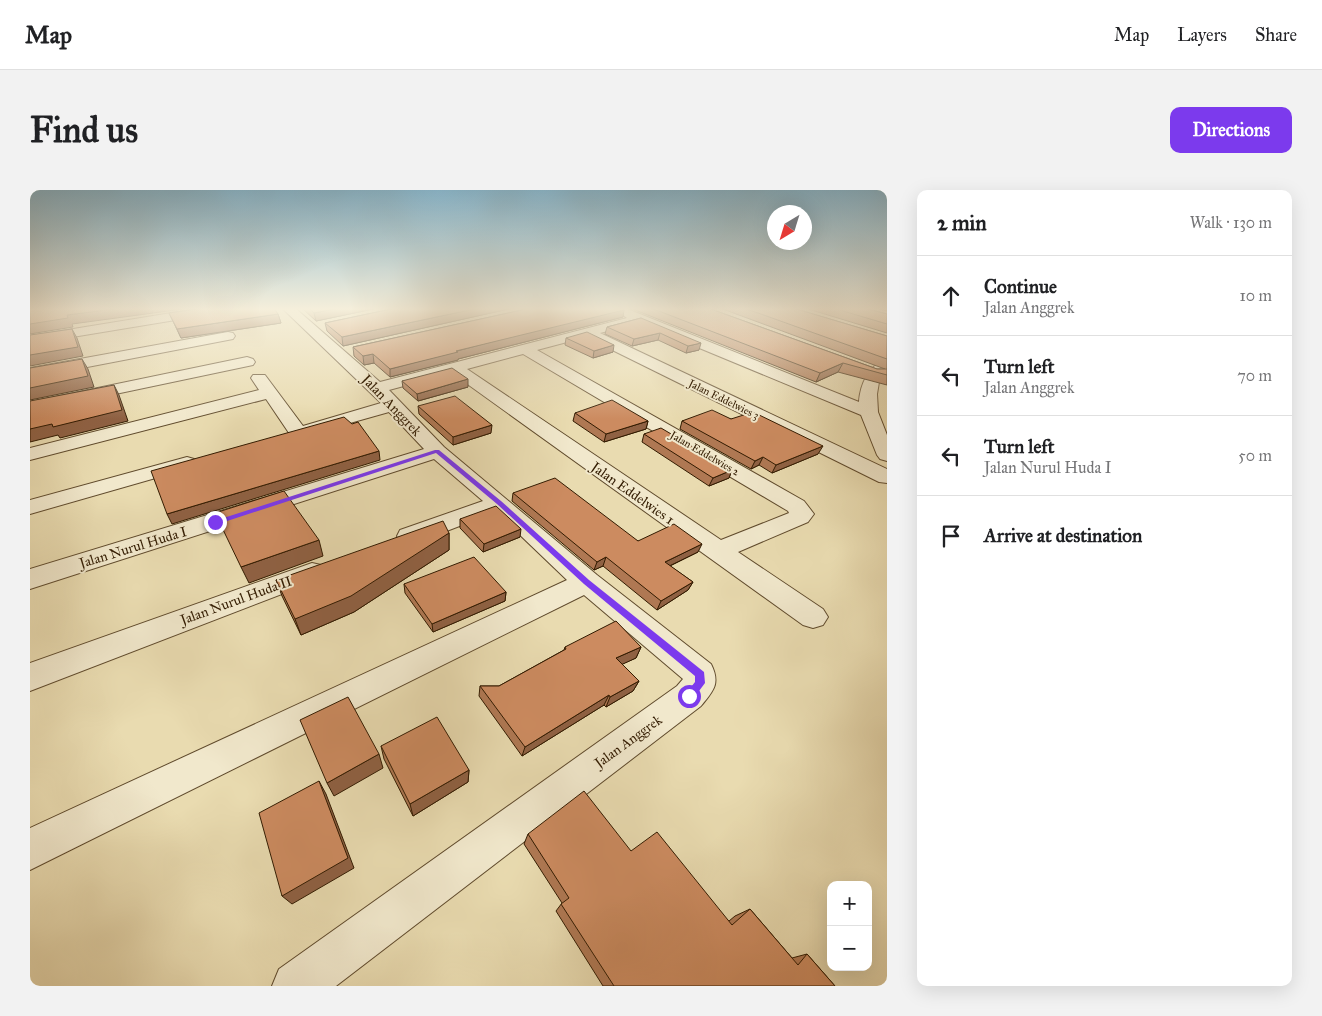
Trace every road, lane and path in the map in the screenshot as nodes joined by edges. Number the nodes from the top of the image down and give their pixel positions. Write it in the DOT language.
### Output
graph roads {
  1 [pos="179,345"];
  2 [pos="235,345"];
  3 [pos="341,345"];
  4 [pos="536,345"];
  5 [pos="614,345"];
  6 [pos="707,345"];
  7 [pos="523,348"];
  8 [pos="247,362"];
  9 [pos="860,366"];
  10 [pos="454,367"];
  11 [pos="882,368"];
  12 [pos="30,373"];
  13 [pos="270,393"];
  14 [pos="385,396"];
  15 [pos="30,407"];
  16 [pos="869,412"];
  17 [pos="437,451"];
  18 [pos="30,454"];
  19 [pos="887,455"];
  20 [pos="202,458"];
  21 [pos="887,477"];
  22 [pos="499,503"];
  23 [pos="30,507"];
  24 [pos="389,544"];
  25 [pos="717,551"];
  26 [pos="334,564"];
  27 [pos="30,579"];
  28 [pos="586,582"];
  29 [pos="813,617"];
  30 [pos="30,677"];
  31 [pos="30,849"];
  32 [pos="296,986"];
  1 -- 12 [label="street"];
  2 -- 8 [label="street"];
  3 -- 14 [label="street, Jalan Anggrek"];
  4 -- 7 [label="street"];
  5 -- 21 [label="street, Jalan Eddelwies 3"];
  6 -- 16 [label="street"];
  7 -- 10 [label="street"];
  7 -- 25 [label="street, Jalan Eddelwies 2"];
  8 -- 13 [label="street"];
  8 -- 15 [label="street"];
  9 -- 11 [label="street"];
  10 -- 14 [label="street"];
  10 -- 25 [label="street, Jalan Eddelwies 1"];
  11 -- 16 [label="street"];
  13 -- 14 [label="street"];
  13 -- 18 [label="street"];
  14 -- 17 [label="street, Jalan Anggrek"];
  16 -- 19 [label="street"];
  17 -- 22 [label="street, Jalan Anggrek"];
  17 -- 27 [label="street, Jalan Nurul Huda I"];
  20 -- 23 [label="street"];
  22 -- 24 [label="street"];
  22 -- 28 [label="street, Jalan Anggrek"];
  25 -- 29 [label="street, Jalan Eddelwies 1"];
  26 -- 30 [label="street, Jalan Nurul Huda II"];
  28 -- 31 [label="street"];
  28 -- 32 [label="street, Jalan Anggrek"];
}
